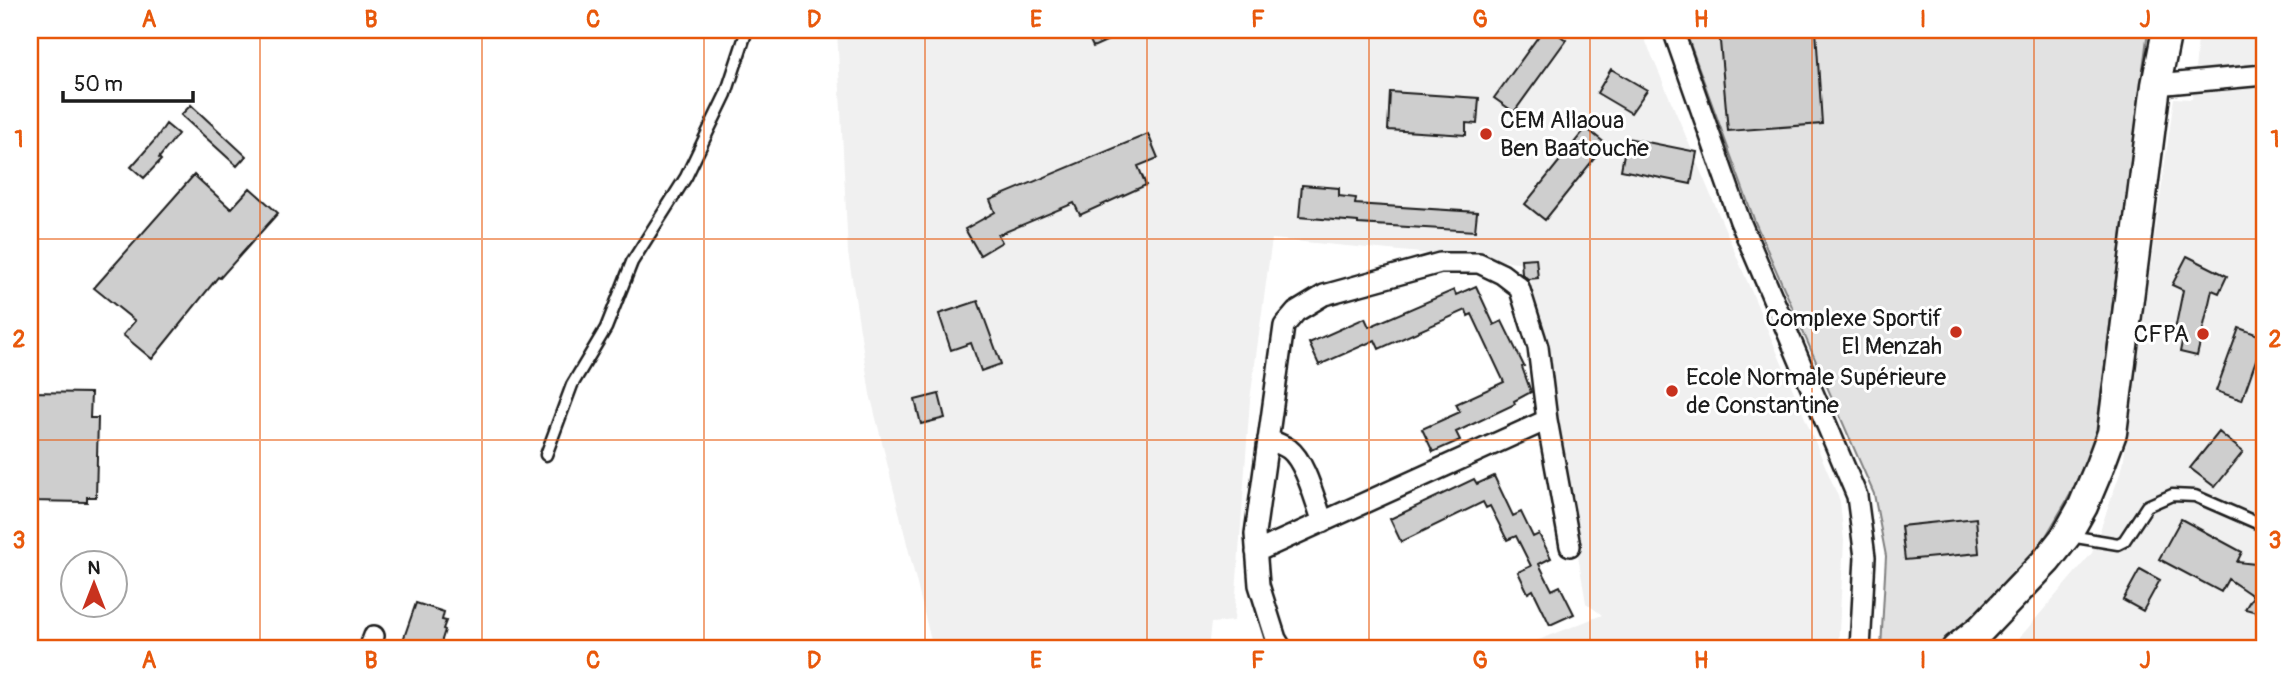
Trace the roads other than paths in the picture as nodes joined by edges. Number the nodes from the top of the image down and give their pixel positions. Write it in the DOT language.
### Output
graph roads {
  1 [pos="747,30"];
  2 [pos="1673,30"];
  3 [pos="2167,30"];
  4 [pos="2264,75"];
  5 [pos="2156,85"];
  6 [pos="1547,420"];
  7 [pos="1268,439"];
  8 [pos="546,455"];
  9 [pos="1323,522"];
  10 [pos="2264,526"];
  11 [pos="2066,536"];
  12 [pos="1570,546"];
  13 [pos="1256,552"];
  14 [pos="1282,649"];
  15 [pos="1860,649"];
  16 [pos="1956,649"];
  1 -- 8 [label="lane"];
  2 -- 15 [label="street"];
  3 -- 5 [label="main road"];
  4 -- 5 [label="street"];
  5 -- 11 [label="main road"];
  6 -- 7 [label="street"];
  6 -- 9 [label="street"];
  6 -- 12 [label="street"];
  7 -- 9 [label="street"];
  7 -- 13 [label="street"];
  9 -- 13 [label="street"];
  10 -- 11 [label="lane"];
  11 -- 16 [label="main road"];
  13 -- 14 [label="street"];
}
